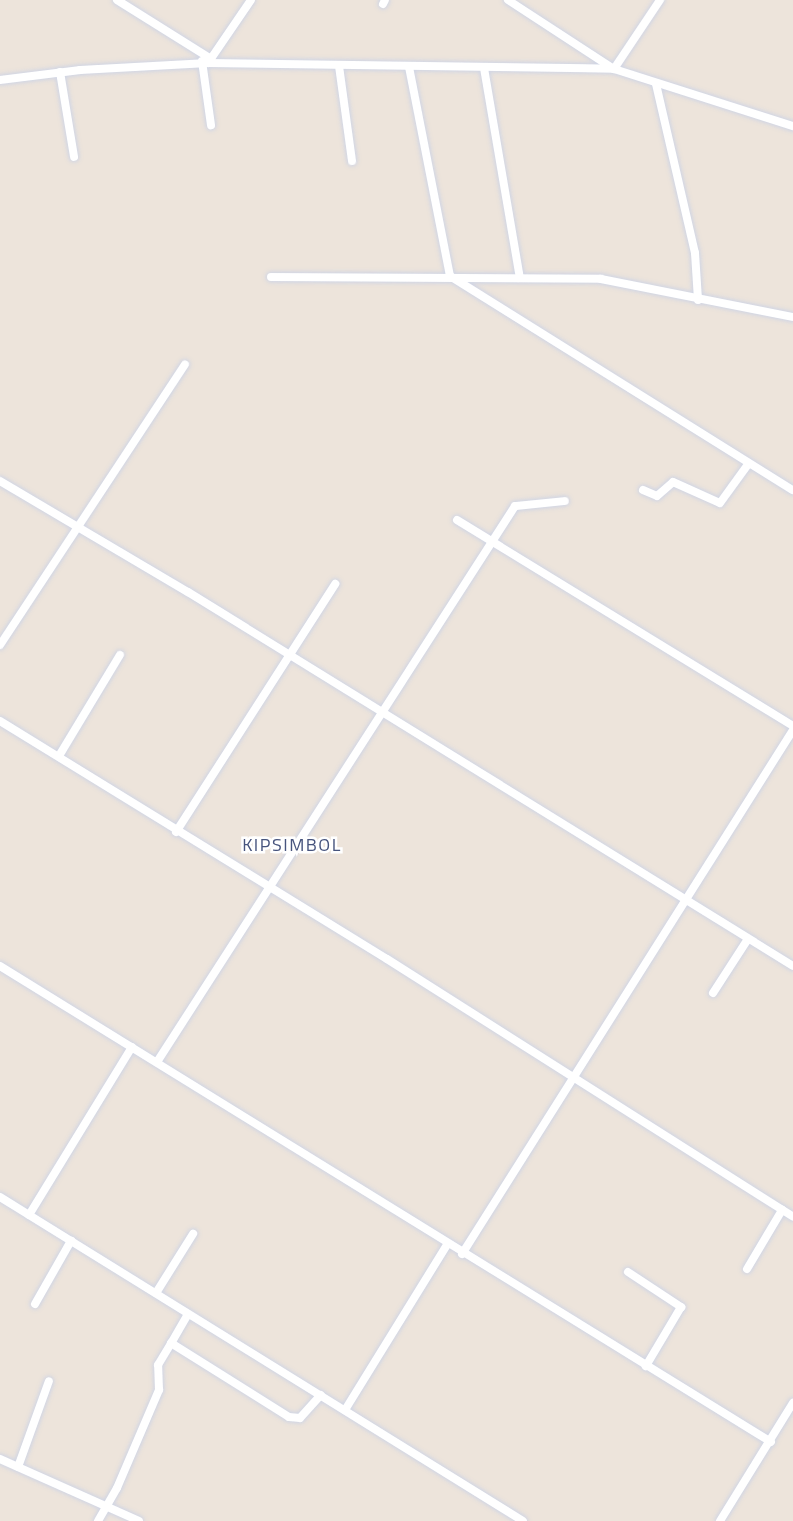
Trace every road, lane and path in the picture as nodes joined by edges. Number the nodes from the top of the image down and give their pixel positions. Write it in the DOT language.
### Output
graph roads {
  1 [pos="117,0"];
  2 [pos="251,0"];
  3 [pos="508,0"];
  4 [pos="660,0"];
  5 [pos="207,62"];
  6 [pos="339,66"];
  7 [pos="409,67"];
  8 [pos="484,68"];
  9 [pos="614,69"];
  10 [pos="60,72"];
  11 [pos="0,80"];
  12 [pos="656,84"];
  13 [pos="211,125"];
  14 [pos="793,126"];
  15 [pos="74,157"];
  16 [pos="352,161"];
  17 [pos="450,276"];
  18 [pos="271,277"];
  19 [pos="520,278"];
  20 [pos="698,300"];
  21 [pos="793,317"];
  22 [pos="185,364"];
  23 [pos="749,463"];
  24 [pos="0,481"];
  25 [pos="643,490"];
  26 [pos="793,490"];
  27 [pos="565,501"];
  28 [pos="457,520"];
  29 [pos="76,526"];
  30 [pos="491,542"];
  31 [pos="335,584"];
  32 [pos="0,645"];
  33 [pos="120,655"];
  34 [pos="290,658"];
  35 [pos="380,712"];
  36 [pos="0,721"];
  37 [pos="793,728"];
  38 [pos="59,756"];
  39 [pos="176,832"];
  40 [pos="270,889"];
  41 [pos="688,899"];
  42 [pos="748,939"];
  43 [pos="0,966"];
  44 [pos="793,966"];
  45 [pos="714,993"];
  46 [pos="132,1047"];
  47 [pos="157,1062"];
  48 [pos="574,1081"];
  49 [pos="0,1197"];
  50 [pos="782,1210"];
  51 [pos="29,1215"];
  52 [pos="793,1217"];
  53 [pos="194,1234"];
  54 [pos="71,1241"];
  55 [pos="447,1245"];
  56 [pos="462,1254"];
  57 [pos="747,1269"];
  58 [pos="628,1272"];
  59 [pos="156,1293"];
  60 [pos="35,1304"];
  61 [pos="188,1314"];
  62 [pos="171,1342"];
  63 [pos="646,1366"];
  64 [pos="49,1381"];
  65 [pos="321,1395"];
  66 [pos="793,1403"];
  67 [pos="345,1410"];
  68 [pos="771,1442"];
  69 [pos="0,1459"];
  70 [pos="18,1467"];
  71 [pos="104,1506"];
  72 [pos="98,1521"];
  73 [pos="139,1521"];
  74 [pos="523,1521"];
  75 [pos="720,1521"];
  1 -- 5 [label="street"];
  2 -- 5 [label="street"];
  3 -- 9 [label="street"];
  4 -- 9 [label="street"];
  5 -- 6 [label="street"];
  5 -- 10 [label="street"];
  5 -- 13 [label="street"];
  6 -- 7 [label="street"];
  6 -- 16 [label="street"];
  7 -- 8 [label="street"];
  7 -- 17 [label="street"];
  8 -- 9 [label="street"];
  8 -- 19 [label="street"];
  9 -- 12 [label="street"];
  10 -- 11 [label="street"];
  10 -- 15 [label="street"];
  12 -- 14 [label="street"];
  12 -- 20 [label="street"];
  17 -- 18 [label="street"];
  17 -- 19 [label="street"];
  17 -- 23 [label="street"];
  19 -- 20 [label="street"];
  20 -- 21 [label="street"];
  22 -- 29 [label="street"];
  23 -- 25 [label="street"];
  23 -- 26 [label="street"];
  24 -- 29 [label="street"];
  27 -- 30 [label="street"];
  28 -- 30 [label="street"];
  29 -- 32 [label="street"];
  29 -- 34 [label="street"];
  30 -- 35 [label="street"];
  30 -- 37 [label="street"];
  31 -- 34 [label="street"];
  33 -- 38 [label="street"];
  34 -- 35 [label="street"];
  34 -- 39 [label="street"];
  35 -- 40 [label="street"];
  35 -- 41 [label="street"];
  36 -- 38 [label="street"];
  37 -- 41 [label="street"];
  38 -- 39 [label="street"];
  39 -- 40 [label="street"];
  40 -- 47 [label="street"];
  40 -- 48 [label="street"];
  41 -- 42 [label="street"];
  41 -- 48 [label="street"];
  42 -- 44 [label="street"];
  42 -- 45 [label="street"];
  43 -- 46 [label="street"];
  46 -- 47 [label="street"];
  46 -- 51 [label="street"];
  47 -- 55 [label="street"];
  48 -- 50 [label="street"];
  48 -- 56 [label="street"];
  49 -- 51 [label="street"];
  50 -- 52 [label="street"];
  50 -- 57 [label="street"];
  51 -- 54 [label="street"];
  53 -- 59 [label="street"];
  54 -- 59 [label="street"];
  54 -- 60 [label="street"];
  55 -- 56 [label="street"];
  55 -- 67 [label="street"];
  56 -- 63 [label="street"];
  58 -- 63 [label="street"];
  59 -- 61 [label="street"];
  61 -- 62 [label="street"];
  61 -- 65 [label="street"];
  62 -- 65 [label="street"];
  62 -- 71 [label="street"];
  63 -- 68 [label="street"];
  64 -- 70 [label="street"];
  65 -- 67 [label="street"];
  66 -- 68 [label="street"];
  67 -- 74 [label="street"];
  68 -- 75 [label="street"];
  69 -- 70 [label="street"];
  70 -- 71 [label="street"];
  71 -- 72 [label="street"];
  71 -- 73 [label="street"];
}
